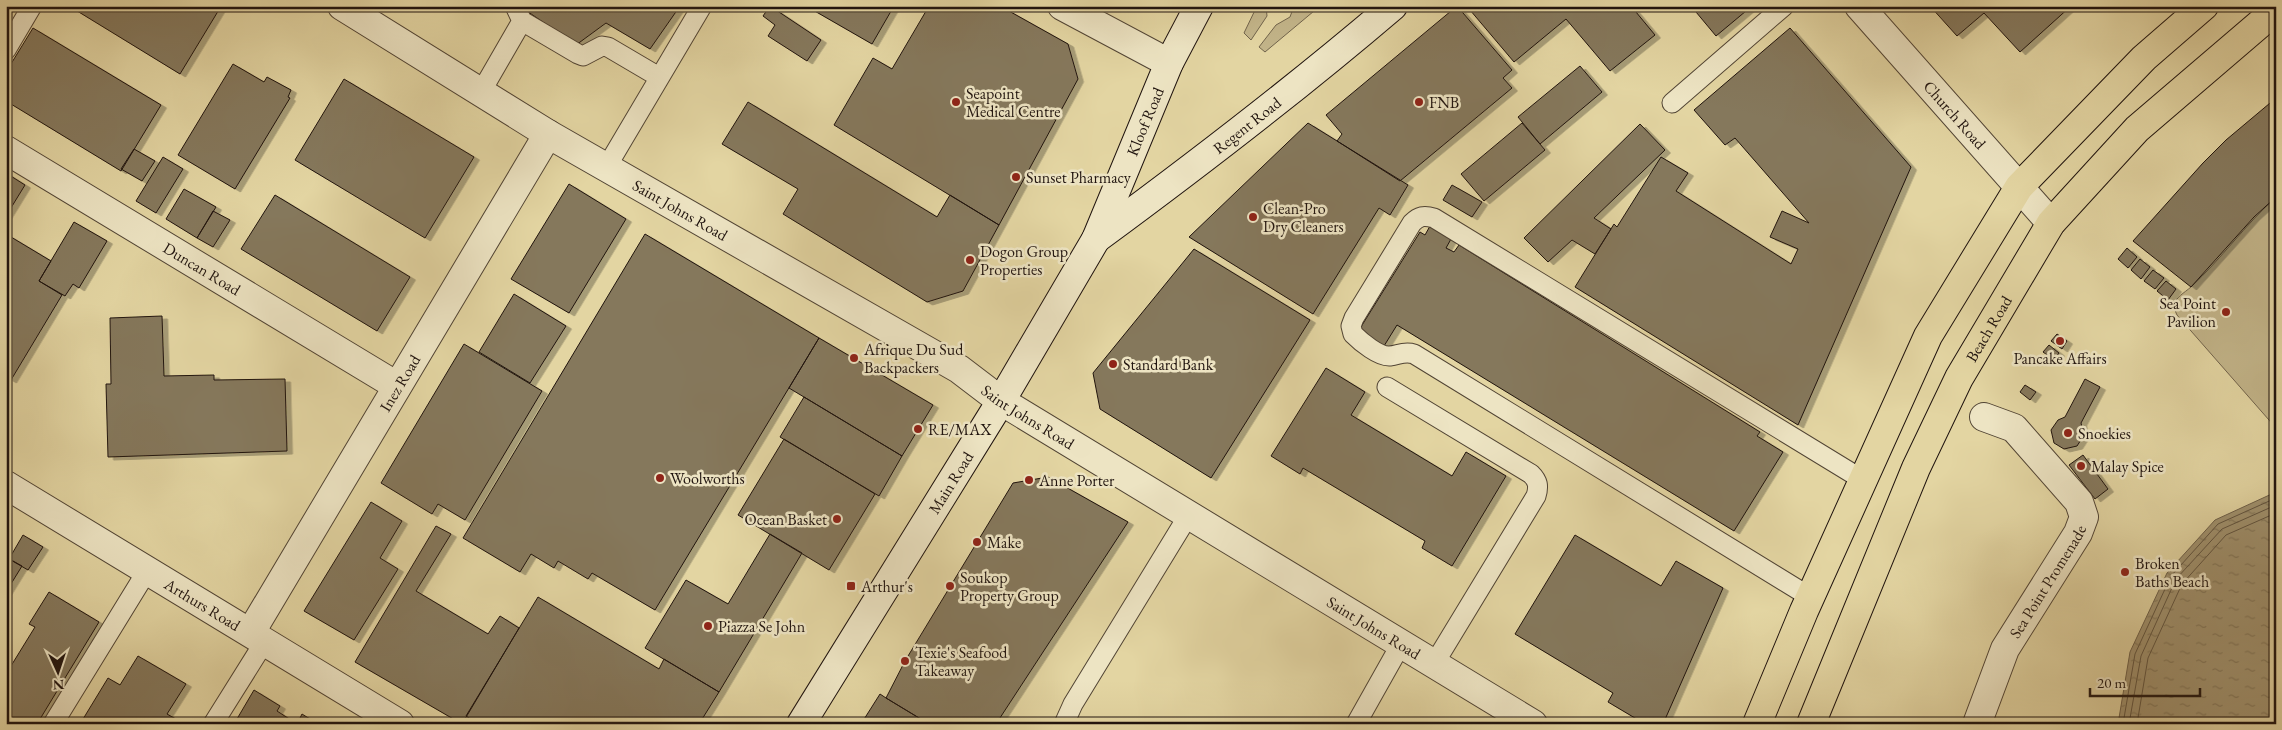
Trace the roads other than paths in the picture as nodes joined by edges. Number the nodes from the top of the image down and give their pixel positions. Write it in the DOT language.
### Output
graph roads {
  1 [pos="32,6"];
  2 [pos="342,6"];
  3 [pos="702,6"];
  4 [pos="1062,6"];
  5 [pos="1199,6"];
  6 [pos="1393,6"];
  7 [pos="1784,6"];
  8 [pos="1859,6"];
  9 [pos="2204,6"];
  10 [pos="2276,10"];
  11 [pos="518,14"];
  12 [pos="6,50"];
  13 [pos="1168,63"];
  14 [pos="660,77"];
  15 [pos="481,92"];
  16 [pos="1672,103"];
  17 [pos="548,134"];
  18 [pos="6,150"];
  19 [pos="606,168"];
  20 [pos="2019,187"];
  21 [pos="2051,223"];
  22 [pos="1096,239"];
  23 [pos="397,386"];
  24 [pos="1387,387"];
  25 [pos="1001,401"];
  26 [pos="1984,417"];
  27 [pos="1863,480"];
  28 [pos="6,485"];
  29 [pos="1188,516"];
  30 [pos="147,571"];
  31 [pos="1810,597"];
  32 [pos="258,636"];
  33 [pos="1401,644"];
  34 [pos="1434,664"];
  35 [pos="1525,722"];
  36 [pos="53,724"];
  37 [pos="213,724"];
  38 [pos="400,724"];
  39 [pos="801,724"];
  40 [pos="1064,724"];
  41 [pos="1356,724"];
  42 [pos="1757,724"];
  43 [pos="1811,724"];
  44 [pos="1977,724"];
  1 -- 12 [label="lane"];
  2 -- 15 [label="street, Saint Johns Road"];
  3 -- 14 [label="lane"];
  4 -- 13 [label="street"];
  5 -- 13 [label="street, Kloof Road"];
  6 -- 22 [label="street, Regent Road"];
  7 -- 16 [label="lane"];
  8 -- 20 [label="street, Church Road"];
  9 -- 20 [label="main road"];
  10 -- 21 [label="main road, Beach Road"];
  11 -- 14 [label="lane"];
  11 -- 15 [label="lane"];
  13 -- 22 [label="street, Kloof Road"];
  14 -- 19 [label="lane"];
  15 -- 17 [label="street, Saint Johns Road"];
  17 -- 19 [label="street, Saint Johns Road"];
  17 -- 23 [label="street, Inez Road"];
  18 -- 23 [label="street, Duncan Road"];
  19 -- 25 [label="street, Saint Johns Road"];
  20 -- 21 [label="street, Church Road"];
  20 -- 27 [label="main road"];
  21 -- 43 [label="main road, Beach Road"];
  22 -- 25 [label="street, Main Road"];
  23 -- 32 [label="street, Inez Road"];
  24 -- 34 [label="lane"];
  25 -- 29 [label="street, Saint Johns Road"];
  25 -- 39 [label="street, Main Road"];
  26 -- 44 [label="street, Sea Point Promenade"];
  27 -- 31 [label="main road"];
  27 -- 31 [label="lane"];
  28 -- 30 [label="street, Arthurs Road"];
  29 -- 33 [label="street, Saint Johns Road"];
  29 -- 40 [label="lane"];
  30 -- 32 [label="street, Arthurs Road"];
  30 -- 36 [label="lane"];
  31 -- 42 [label="main road"];
  32 -- 37 [label="lane"];
  32 -- 38 [label="street, Arthurs Road"];
  33 -- 34 [label="street, Saint Johns Road"];
  33 -- 41 [label="lane"];
  34 -- 35 [label="street, Saint Johns Road"];
}
